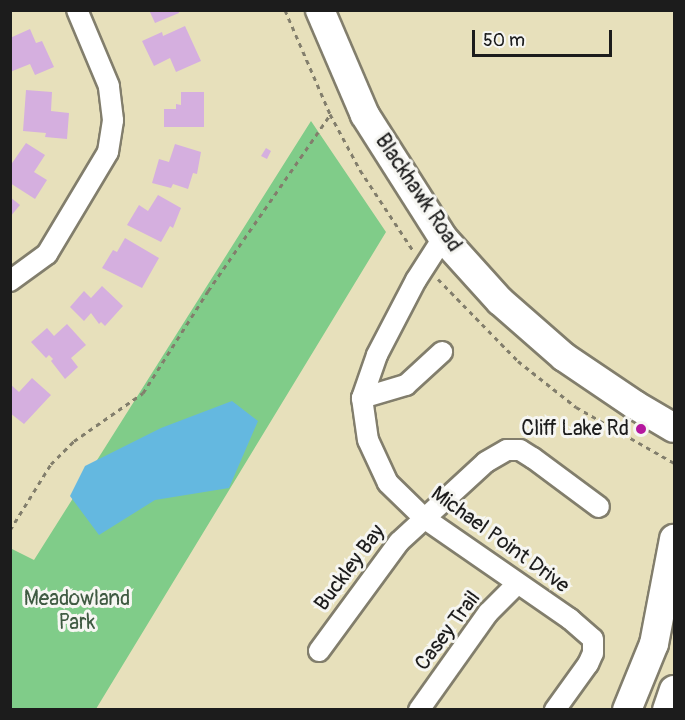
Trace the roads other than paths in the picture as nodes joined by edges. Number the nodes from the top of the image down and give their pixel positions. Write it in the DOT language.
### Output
graph roads {
  1 [pos="77,10"];
  2 [pos="320,10"];
  3 [pos="443,238"];
  4 [pos="10,281"];
  5 [pos="442,352"];
  6 [pos="362,398"];
  7 [pos="675,428"];
  8 [pos="599,507"];
  9 [pos="424,518"];
  10 [pos="675,539"];
  11 [pos="518,583"];
  12 [pos="319,651"];
  13 [pos="675,690"];
  14 [pos="419,710"];
  15 [pos="555,710"];
  16 [pos="627,710"];
  17 [pos="667,710"];
  1 -- 4 [label="street"];
  2 -- 3 [label="street, Blackhawk Road"];
  3 -- 6 [label="street, Michael Point Drive"];
  3 -- 7 [label="street, Blackhawk Road"];
  5 -- 6 [label="street"];
  6 -- 9 [label="street, Michael Point Drive"];
  8 -- 9 [label="street, Buckley Bay"];
  9 -- 11 [label="street, Michael Point Drive"];
  9 -- 12 [label="street, Buckley Bay"];
  10 -- 16 [label="street"];
  11 -- 14 [label="street, Casey Trail"];
  11 -- 15 [label="street, Michael Point Drive"];
  13 -- 17 [label="street"];
}
